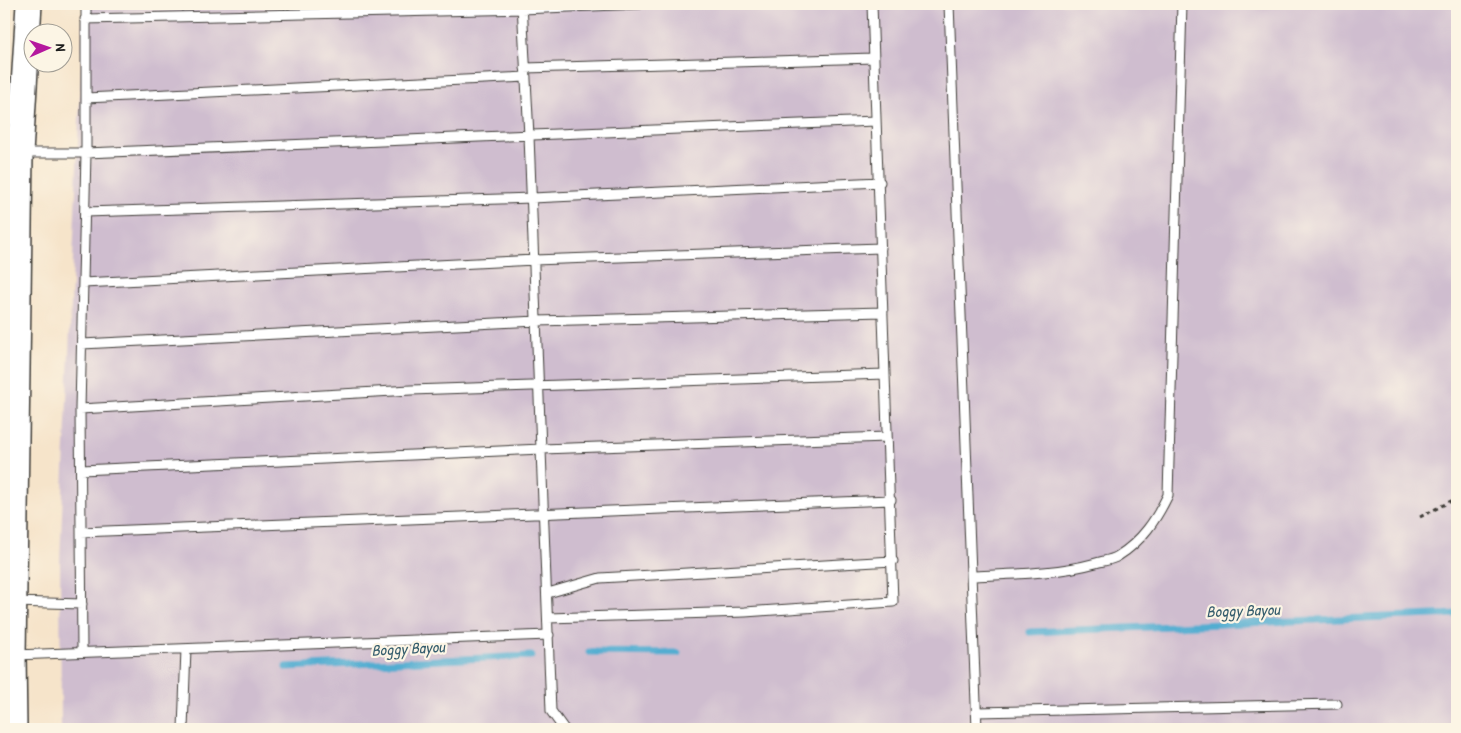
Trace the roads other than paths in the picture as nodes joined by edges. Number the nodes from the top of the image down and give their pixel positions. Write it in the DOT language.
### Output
graph roads {
  1 [pos="29,4"];
  2 [pos="86,4"];
  3 [pos="640,4"];
  4 [pos="872,4"];
  5 [pos="949,4"];
  6 [pos="1182,4"];
  7 [pos="522,6"];
  8 [pos="85,19"];
  9 [pos="874,58"];
  10 [pos="526,73"];
  11 [pos="86,98"];
  12 [pos="876,121"];
  13 [pos="529,136"];
  14 [pos="20,153"];
  15 [pos="86,154"];
  16 [pos="880,182"];
  17 [pos="532,198"];
  18 [pos="85,212"];
  19 [pos="881,248"];
  20 [pos="534,260"];
  21 [pos="83,283"];
  22 [pos="883,312"];
  23 [pos="536,321"];
  24 [pos="82,344"];
  25 [pos="885,374"];
  26 [pos="539,386"];
  27 [pos="80,409"];
  28 [pos="887,436"];
  29 [pos="542,449"];
  30 [pos="81,470"];
  31 [pos="891,500"];
  32 [pos="544,512"];
  33 [pos="81,532"];
  34 [pos="894,561"];
  35 [pos="971,576"];
  36 [pos="548,593"];
  37 [pos="14,602"];
  38 [pos="82,604"];
  39 [pos="548,618"];
  40 [pos="549,635"];
  41 [pos="186,649"];
  42 [pos="82,651"];
  43 [pos="13,655"];
  44 [pos="1337,704"];
  45 [pos="977,712"];
  46 [pos="14,729"];
  47 [pos="183,729"];
  48 [pos="564,729"];
  49 [pos="977,729"];
  1 -- 14 [label="main road"];
  2 -- 8 [label="lane"];
  3 -- 7 [label="lane"];
  4 -- 9 [label="lane"];
  5 -- 35 [label="lane"];
  6 -- 35 [label="lane"];
  7 -- 8 [label="lane"];
  7 -- 10 [label="lane"];
  8 -- 11 [label="lane"];
  9 -- 10 [label="lane"];
  9 -- 12 [label="lane"];
  10 -- 11 [label="lane"];
  10 -- 13 [label="lane"];
  11 -- 15 [label="lane"];
  12 -- 13 [label="lane"];
  12 -- 16 [label="lane"];
  13 -- 15 [label="lane"];
  13 -- 17 [label="lane"];
  14 -- 15 [label="lane"];
  14 -- 37 [label="main road"];
  15 -- 18 [label="lane"];
  16 -- 17 [label="lane"];
  16 -- 19 [label="lane"];
  17 -- 18 [label="lane"];
  17 -- 20 [label="lane"];
  18 -- 21 [label="lane"];
  19 -- 20 [label="lane"];
  19 -- 22 [label="lane"];
  20 -- 21 [label="lane"];
  20 -- 23 [label="lane"];
  21 -- 24 [label="lane"];
  22 -- 23 [label="lane"];
  22 -- 25 [label="lane"];
  23 -- 24 [label="lane"];
  23 -- 26 [label="lane"];
  24 -- 27 [label="lane"];
  25 -- 26 [label="lane"];
  25 -- 28 [label="lane"];
  26 -- 27 [label="lane"];
  26 -- 29 [label="lane"];
  27 -- 30 [label="lane"];
  28 -- 29 [label="lane"];
  28 -- 31 [label="lane"];
  29 -- 30 [label="lane"];
  29 -- 32 [label="lane"];
  30 -- 33 [label="lane"];
  31 -- 32 [label="lane"];
  31 -- 34 [label="lane"];
  32 -- 33 [label="lane"];
  32 -- 36 [label="lane"];
  33 -- 38 [label="lane"];
  34 -- 36 [label="lane"];
  34 -- 39 [label="lane"];
  35 -- 45 [label="lane"];
  36 -- 39 [label="lane"];
  37 -- 38 [label="lane"];
  37 -- 43 [label="main road"];
  38 -- 42 [label="lane"];
  39 -- 40 [label="lane"];
  40 -- 41 [label="lane"];
  40 -- 48 [label="lane"];
  41 -- 42 [label="lane"];
  41 -- 47 [label="lane"];
  42 -- 43 [label="lane"];
  43 -- 46 [label="main road"];
  44 -- 45 [label="lane"];
  45 -- 49 [label="lane"];
}
